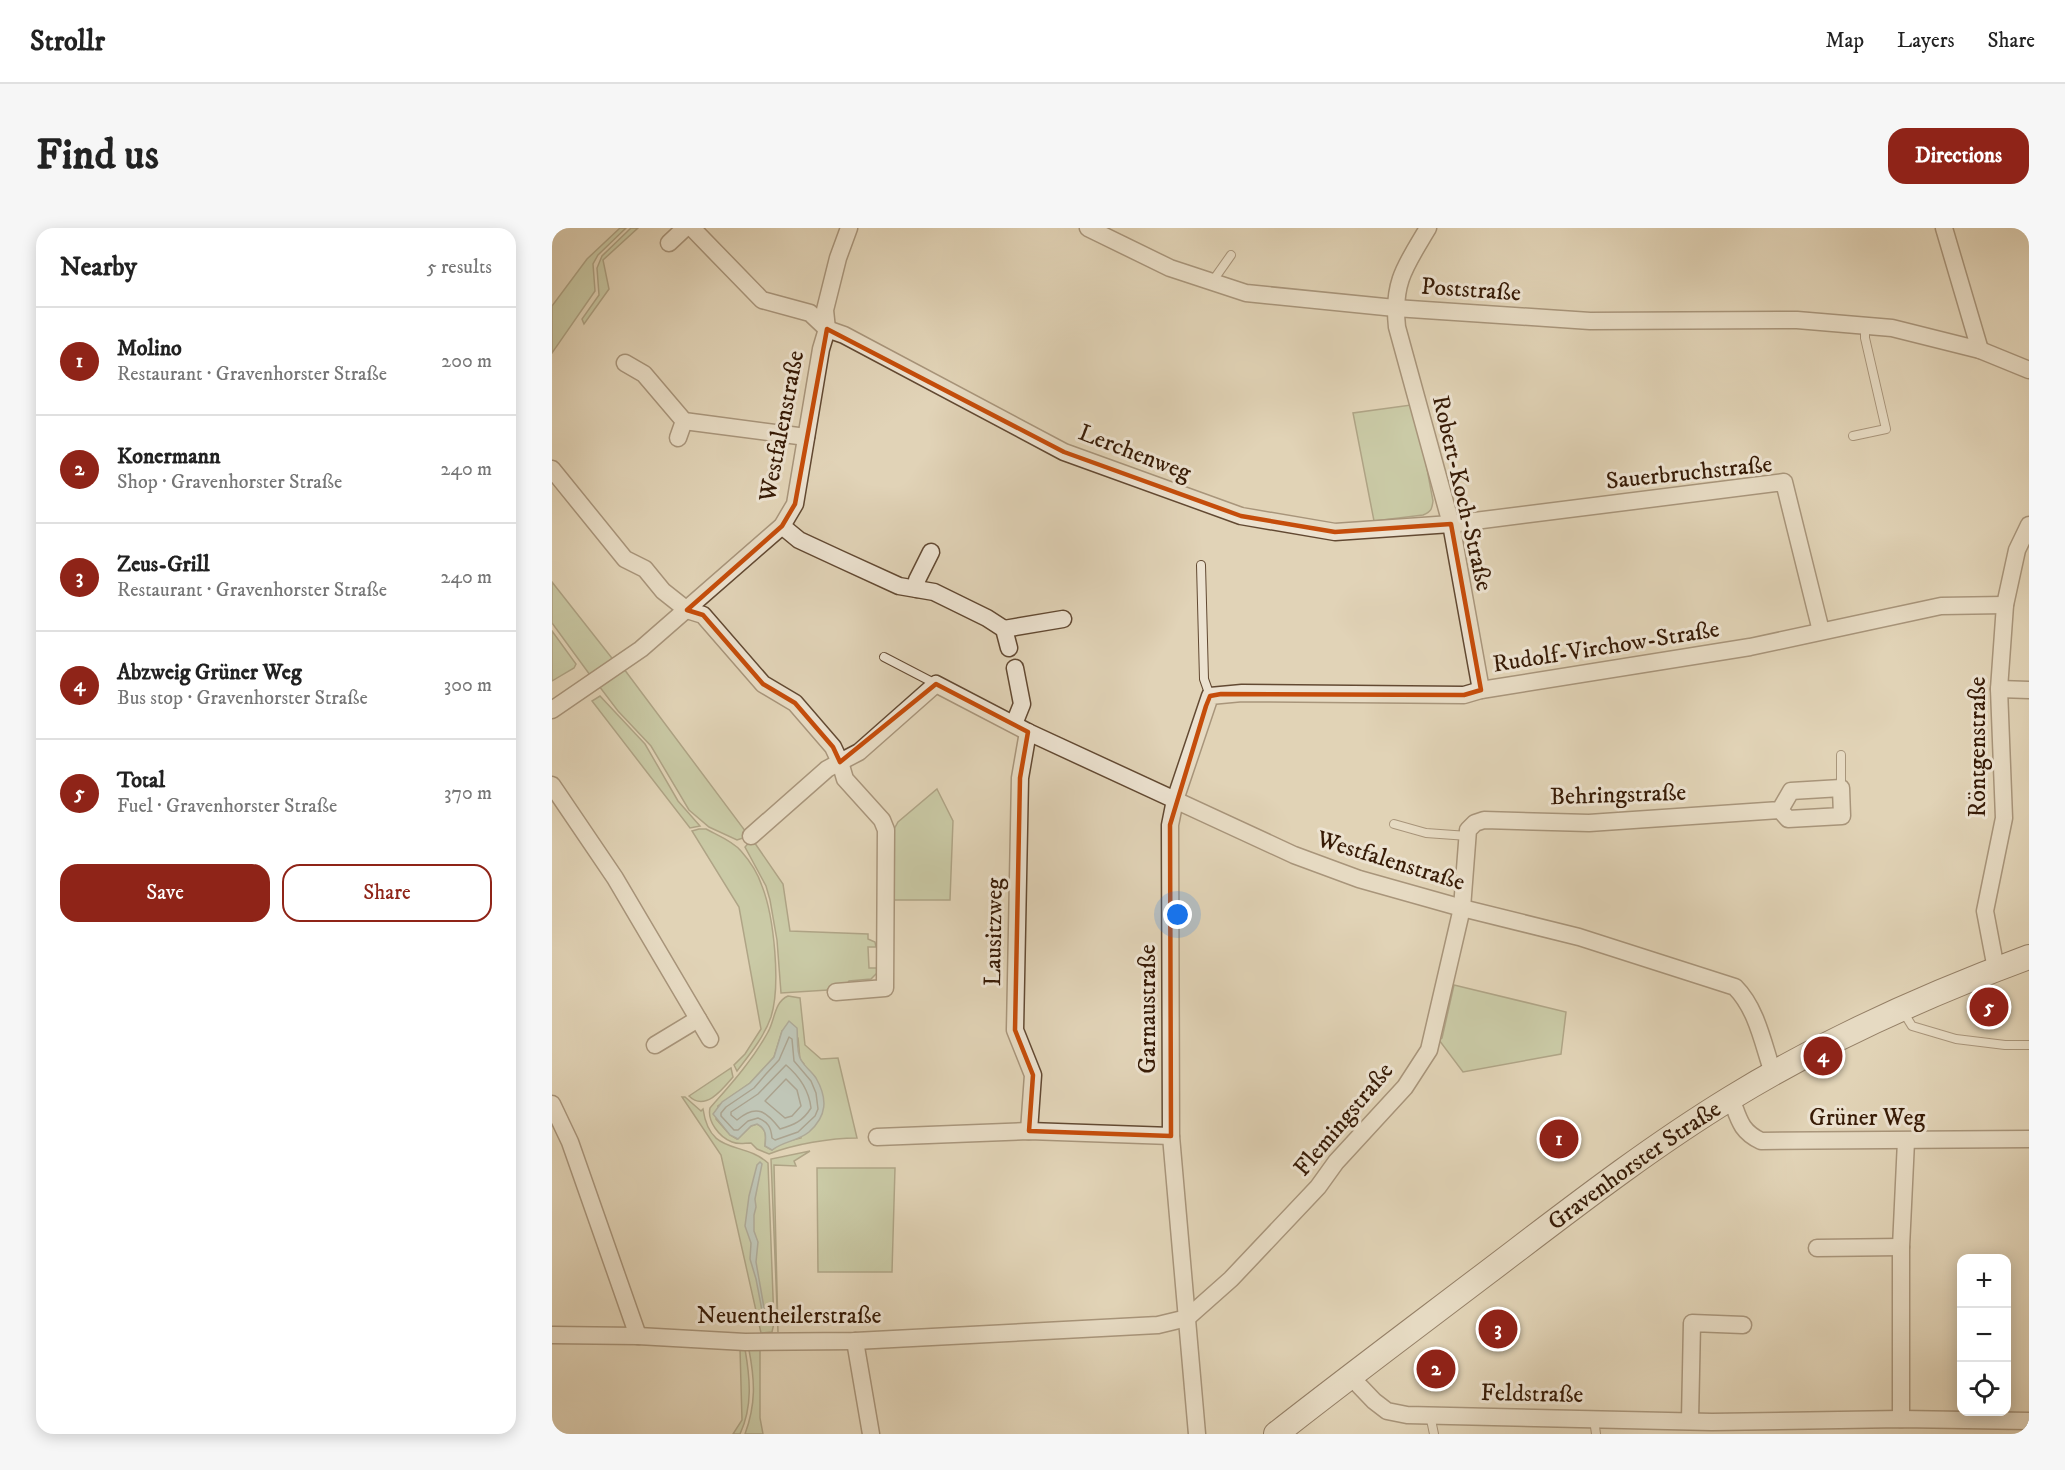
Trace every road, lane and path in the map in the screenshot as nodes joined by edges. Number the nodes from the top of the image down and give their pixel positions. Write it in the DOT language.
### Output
graph roads {
  1 [pos="685,228"];
  2 [pos="692,228"];
  3 [pos="849,228"];
  4 [pos="1088,228"];
  5 [pos="1428,228"];
  6 [pos="1944,228"];
  7 [pos="669,243"];
  8 [pos="1231,255"];
  9 [pos="1212,282"];
  10 [pos="1395,308"];
  11 [pos="1865,325"];
  12 [pos="827,329"];
  13 [pos="1980,350"];
  14 [pos="625,363"];
  15 [pos="2029,370"];
  16 [pos="684,421"];
  17 [pos="1853,436"];
  18 [pos="806,437"];
  19 [pos="678,438"];
  20 [pos="552,470"];
  21 [pos="1451,524"];
  22 [pos="2029,525"];
  23 [pos="782,526"];
  24 [pos="931,552"];
  25 [pos="1201,565"];
  26 [pos="917,589"];
  27 [pos="2005,605"];
  28 [pos="687,610"];
  29 [pos="1063,619"];
  30 [pos="1005,629"];
  31 [pos="1821,630"];
  32 [pos="1009,648"];
  33 [pos="884,657"];
  34 [pos="1015,668"];
  35 [pos="936,684"];
  36 [pos="1999,688"];
  37 [pos="1481,690"];
  38 [pos="2029,690"];
  39 [pos="1210,696"];
  40 [pos="552,710"];
  41 [pos="1021,728"];
  42 [pos="1841,754"];
  43 [pos="840,762"];
  44 [pos="552,785"];
  45 [pos="1841,788"];
  46 [pos="1175,800"];
  47 [pos="1780,810"];
  48 [pos="1394,824"];
  49 [pos="751,836"];
  50 [pos="1468,836"];
  51 [pos="1462,908"];
  52 [pos="2029,957"];
  53 [pos="1996,969"];
  54 [pos="836,992"];
  55 [pos="1901,1009"];
  56 [pos="698,1019"];
  57 [pos="710,1039"];
  58 [pos="655,1045"];
  59 [pos="2029,1045"];
  60 [pos="1773,1073"];
  61 [pos="1731,1098"];
  62 [pos="552,1104"];
  63 [pos="1029,1131"];
  64 [pos="1172,1136"];
  65 [pos="877,1137"];
  66 [pos="2029,1139"];
  67 [pos="1906,1141"];
  68 [pos="1901,1247"];
  69 [pos="1817,1248"];
  70 [pos="1187,1318"];
  71 [pos="1743,1325"];
  72 [pos="552,1335"];
  73 [pos="638,1336"];
  74 [pos="855,1341"];
  75 [pos="1351,1377"];
  76 [pos="1430,1415"];
  77 [pos="1901,1419"];
  78 [pos="1690,1420"];
  79 [pos="2029,1421"];
  80 [pos="1595,1426"];
  81 [pos="1712,1428"];
  82 [pos="871,1434"];
  83 [pos="1197,1434"];
  84 [pos="1276,1434"];
  85 [pos="1434,1434"];
  1 -- 7 [label="street"];
  2 -- 12 [label="street, Westfalenstraße"];
  3 -- 12 [label="street, Westfalenstraße"];
  4 -- 9 [label="street, Poststraße"];
  5 -- 10 [label="street, Robert-Koch-Straße"];
  6 -- 13 [label="street"];
  8 -- 9 [label="lane"];
  9 -- 10 [label="street, Poststraße"];
  10 -- 11 [label="street, Poststraße"];
  10 -- 21 [label="street, Robert-Koch-Straße"];
  11 -- 13 [label="street, Poststraße"];
  11 -- 17 [label="lane"];
  12 -- 18 [label="street, Westfalenstraße"];
  12 -- 21 [label="street, Lerchenweg"];
  13 -- 15 [label="street, Poststraße"];
  14 -- 16 [label="street"];
  16 -- 18 [label="street"];
  16 -- 19 [label="street"];
  18 -- 23 [label="street, Westfalenstraße"];
  20 -- 28 [label="street"];
  21 -- 31 [label="street, Sauerbruchstraße"];
  21 -- 37 [label="street, Robert-Koch-Straße"];
  22 -- 27 [label="street, Röntgenstraße"];
  23 -- 26 [label="street, Westfalenstraße"];
  23 -- 28 [label="street"];
  24 -- 26 [label="street"];
  25 -- 39 [label="lane"];
  26 -- 30 [label="street, Westfalenstraße"];
  27 -- 31 [label="street, Rudolf-Virchow-Straße"];
  27 -- 36 [label="street, Röntgenstraße"];
  28 -- 40 [label="street"];
  28 -- 43 [label="street"];
  29 -- 30 [label="street"];
  30 -- 32 [label="street"];
  31 -- 37 [label="street, Rudolf-Virchow-Straße"];
  33 -- 35 [label="lane"];
  34 -- 41 [label="street"];
  35 -- 41 [label="street, Westfalenstraße"];
  35 -- 43 [label="street"];
  36 -- 38 [label="street"];
  36 -- 53 [label="street, Röntgenstraße"];
  37 -- 39 [label="street, Rudolf-Virchow-Straße"];
  39 -- 46 [label="street, Garnaustraße"];
  41 -- 46 [label="street, Westfalenstraße"];
  41 -- 63 [label="street, Lausitzweg"];
  42 -- 45 [label="lane"];
  43 -- 49 [label="street"];
  43 -- 54 [label="street"];
  44 -- 56 [label="street"];
  45 -- 47 [label="street"];
  45 -- 47 [label="street, Behringstraße"];
  46 -- 51 [label="street, Westfalenstraße"];
  46 -- 64 [label="street, Garnaustraße"];
  47 -- 50 [label="street, Behringstraße"];
  48 -- 50 [label="lane"];
  50 -- 51 [label="street"];
  51 -- 60 [label="street, Westfalenstraße"];
  51 -- 70 [label="street, Flemingstraße"];
  52 -- 53 [label="main road, Gravenhorster Straße"];
  53 -- 55 [label="main road, Gravenhorster Straße"];
  55 -- 59 [label="lane"];
  55 -- 60 [label="main road, Gravenhorster Straße"];
  56 -- 57 [label="street"];
  56 -- 58 [label="street"];
  60 -- 61 [label="main road, Gravenhorster Straße"];
  61 -- 67 [label="street, Grüner Weg"];
  61 -- 75 [label="main road, Gravenhorster Straße"];
  62 -- 73 [label="street"];
  63 -- 64 [label="street"];
  63 -- 65 [label="street"];
  64 -- 70 [label="street, Garnaustraße"];
  66 -- 67 [label="street, Grüner Weg"];
  67 -- 68 [label="street"];
  68 -- 69 [label="street"];
  68 -- 77 [label="street"];
  70 -- 74 [label="street, Neuentheilerstraße"];
  70 -- 83 [label="street, Garnaustraße"];
  71 -- 78 [label="street"];
  72 -- 73 [label="street, Neuentheilerstraße"];
  73 -- 74 [label="street, Neuentheilerstraße"];
  74 -- 82 [label="street"];
  75 -- 76 [label="street, Feldstraße"];
  75 -- 84 [label="main road, Gravenhorster Straße"];
  76 -- 80 [label="street, Feldstraße"];
  76 -- 85 [label="lane"];
  77 -- 79 [label="street, Feldstraße"];
  77 -- 81 [label="street, Feldstraße"];
  78 -- 80 [label="street, Feldstraße"];
  78 -- 81 [label="street, Feldstraße"];
}
